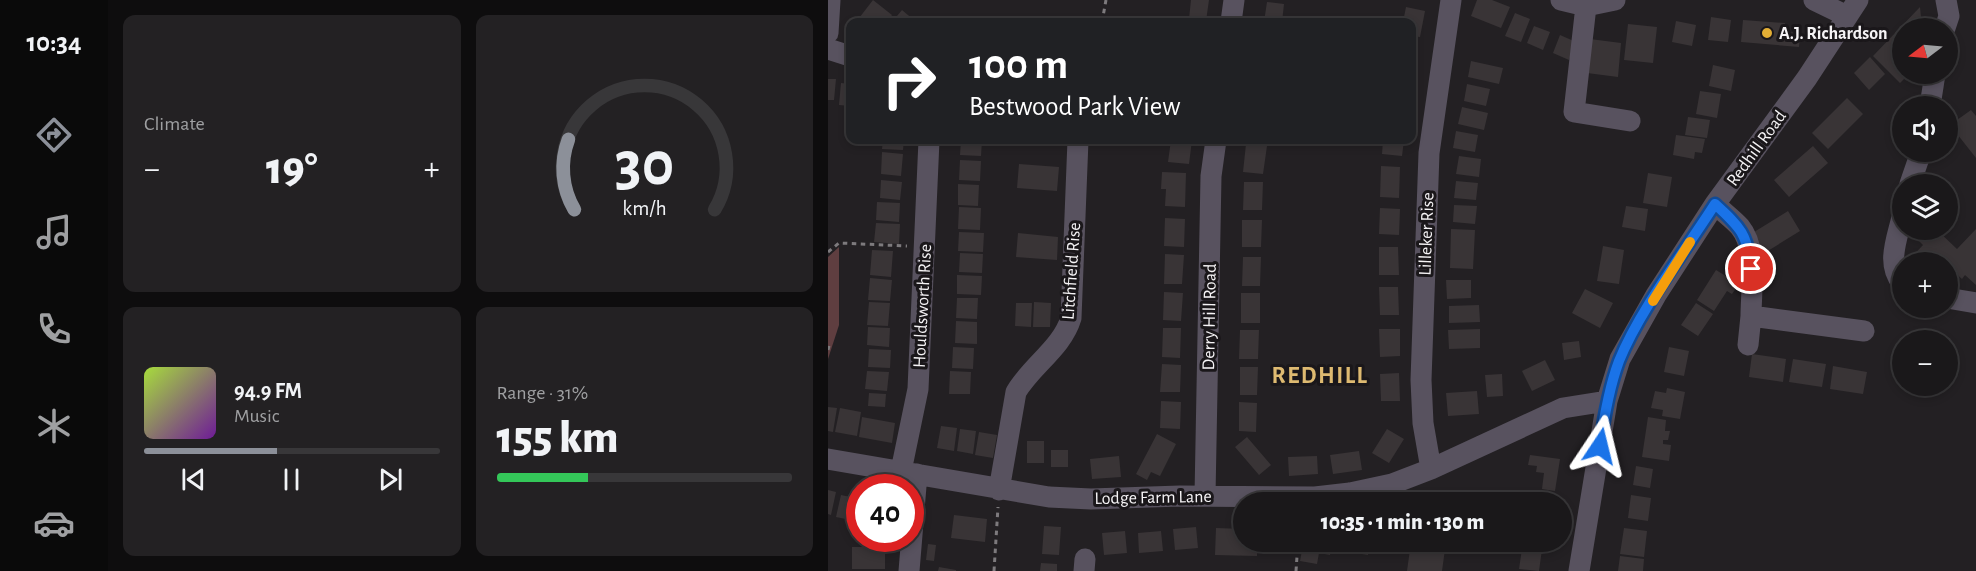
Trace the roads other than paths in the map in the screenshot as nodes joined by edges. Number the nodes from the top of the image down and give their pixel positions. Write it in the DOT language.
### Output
graph roads {
  1 [pos="830,0"];
  2 [pos="1234,0"];
  3 [pos="1451,0"];
  4 [pos="1561,0"];
  5 [pos="1615,0"];
  6 [pos="1814,0"];
  7 [pos="1946,0"];
  8 [pos="1586,6"];
  9 [pos="1853,8"];
  10 [pos="1232,18"];
  11 [pos="1948,18"];
  12 [pos="828,33"];
  13 [pos="828,49"];
  14 [pos="846,55"];
  15 [pos="1630,121"];
  16 [pos="929,144"];
  17 [pos="1078,144"];
  18 [pos="1215,144"];
  19 [pos="1715,204"];
  20 [pos="1958,300"];
  21 [pos="1976,303"];
  22 [pos="1751,316"];
  23 [pos="1864,331"];
  24 [pos="1748,345"];
  25 [pos="1607,401"];
  26 [pos="828,459"];
  27 [pos="1431,469"];
  28 [pos="909,472"];
  29 [pos="999,490"];
  30 [pos="1205,496"];
  31 [pos="909,571"];
  32 [pos="1579,571"];
  1 -- 12 [label="street"];
  2 -- 10 [label="street"];
  3 -- 27 [label="street, Lilleker Rise"];
  4 -- 8 [label="street"];
  5 -- 8 [label="street"];
  6 -- 9 [label="street"];
  7 -- 11 [label="street"];
  8 -- 15 [label="street"];
  9 -- 19 [label="street, Redhill Road"];
  13 -- 14 [label="street"];
  16 -- 28 [label="street, Houldsworth Rise"];
  17 -- 29 [label="street, Litchfield Rise"];
  18 -- 30 [label="street, Derry Hill Road"];
  19 -- 22 [label="street"];
  19 -- 25 [label="street, Redhill Road"];
  20 -- 21 [label="street"];
  22 -- 23 [label="street"];
  22 -- 24 [label="street"];
  25 -- 27 [label="street, Lodge Farm Lane"];
  25 -- 32 [label="street, Redhill Road"];
  26 -- 28 [label="street, Lodge Farm Lane"];
  27 -- 30 [label="street, Lodge Farm Lane"];
  28 -- 29 [label="street, Lodge Farm Lane"];
  28 -- 31 [label="street, Houldsworth Rise"];
  29 -- 30 [label="street, Lodge Farm Lane"];
}
